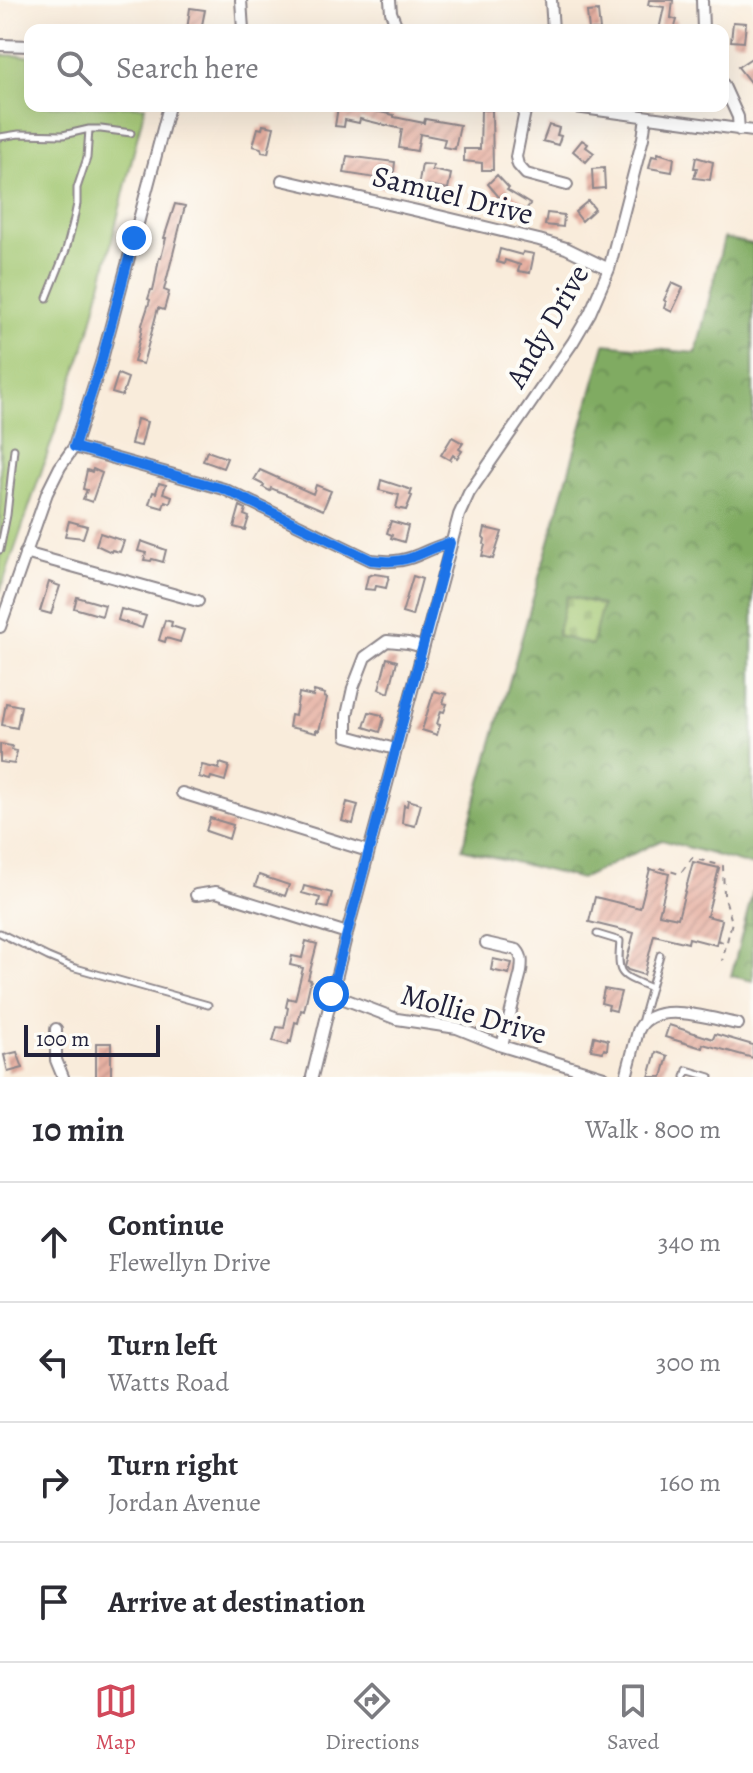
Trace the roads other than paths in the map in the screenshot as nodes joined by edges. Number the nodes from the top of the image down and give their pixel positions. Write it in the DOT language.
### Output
graph roads {
  1 [pos="241,0"];
  2 [pos="390,0"];
  3 [pos="551,0"];
  4 [pos="702,0"];
  5 [pos="243,24"];
  6 [pos="396,24"];
  7 [pos="553,24"];
  8 [pos="703,24"];
  9 [pos="0,45"];
  10 [pos="24,46"];
  11 [pos="729,97"];
  12 [pos="167,112"];
  13 [pos="525,112"];
  14 [pos="611,112"];
  15 [pos="646,117"];
  16 [pos="89,129"];
  17 [pos="739,130"];
  18 [pos="753,131"];
  19 [pos="131,133"];
  20 [pos="0,137"];
  21 [pos="282,180"];
  22 [pos="567,185"];
  23 [pos="609,269"];
  24 [pos="47,298"];
  25 [pos="74,447"];
  26 [pos="14,449"];
  27 [pos="450,543"];
  28 [pos="0,550"];
  29 [pos="25,553"];
  30 [pos="198,601"];
  31 [pos="0,627"];
  32 [pos="423,647"];
  33 [pos="395,749"];
  34 [pos="182,793"];
  35 [pos="368,851"];
  36 [pos="196,895"];
  37 [pos="0,933"];
  38 [pos="347,933"];
  39 [pos="597,934"];
  40 [pos="486,943"];
  41 [pos="660,955"];
  42 [pos="651,988"];
  43 [pos="331,994"];
  44 [pos="208,1005"];
  45 [pos="641,1024"];
  46 [pos="738,1024"];
  47 [pos="56,1029"];
  48 [pos="502,1046"];
  49 [pos="63,1077"];
  50 [pos="312,1077"];
  51 [pos="604,1077"];
  52 [pos="626,1077"];
  53 [pos="685,1077"];
  54 [pos="710,1077"];
  1 -- 5 [label="street"];
  2 -- 6 [label="street"];
  3 -- 7 [label="street"];
  4 -- 8 [label="street"];
  9 -- 10 [label="street"];
  11 -- 17 [label="street"];
  12 -- 25 [label="street"];
  13 -- 22 [label="street"];
  14 -- 15 [label="street"];
  15 -- 17 [label="street"];
  15 -- 23 [label="street, Andy Drive"];
  16 -- 19 [label="lane"];
  16 -- 20 [label="lane"];
  16 -- 24 [label="lane"];
  17 -- 18 [label="street"];
  21 -- 23 [label="street, Samuel Drive"];
  23 -- 27 [label="street, Andy Drive"];
  25 -- 27 [label="street"];
  25 -- 29 [label="street"];
  26 -- 28 [label="lane"];
  27 -- 32 [label="street, Andy Drive"];
  29 -- 30 [label="street"];
  29 -- 31 [label="street"];
  32 -- 33 [label="street, Andy Drive"];
  32 -- 33 [label="street"];
  33 -- 35 [label="street, Andy Drive"];
  34 -- 35 [label="street"];
  35 -- 38 [label="street, Andy Drive"];
  36 -- 38 [label="street"];
  37 -- 44 [label="lane"];
  38 -- 43 [label="street, Andy Drive"];
  39 -- 42 [label="lane"];
  40 -- 48 [label="street"];
  41 -- 42 [label="lane"];
  42 -- 45 [label="lane"];
  43 -- 48 [label="street, Mollie Drive"];
  43 -- 50 [label="street, Andy Drive"];
  45 -- 46 [label="street"];
  45 -- 52 [label="street"];
  47 -- 49 [label="street"];
  48 -- 51 [label="street, Mollie Drive"];
  53 -- 54 [label="lane"];
}
